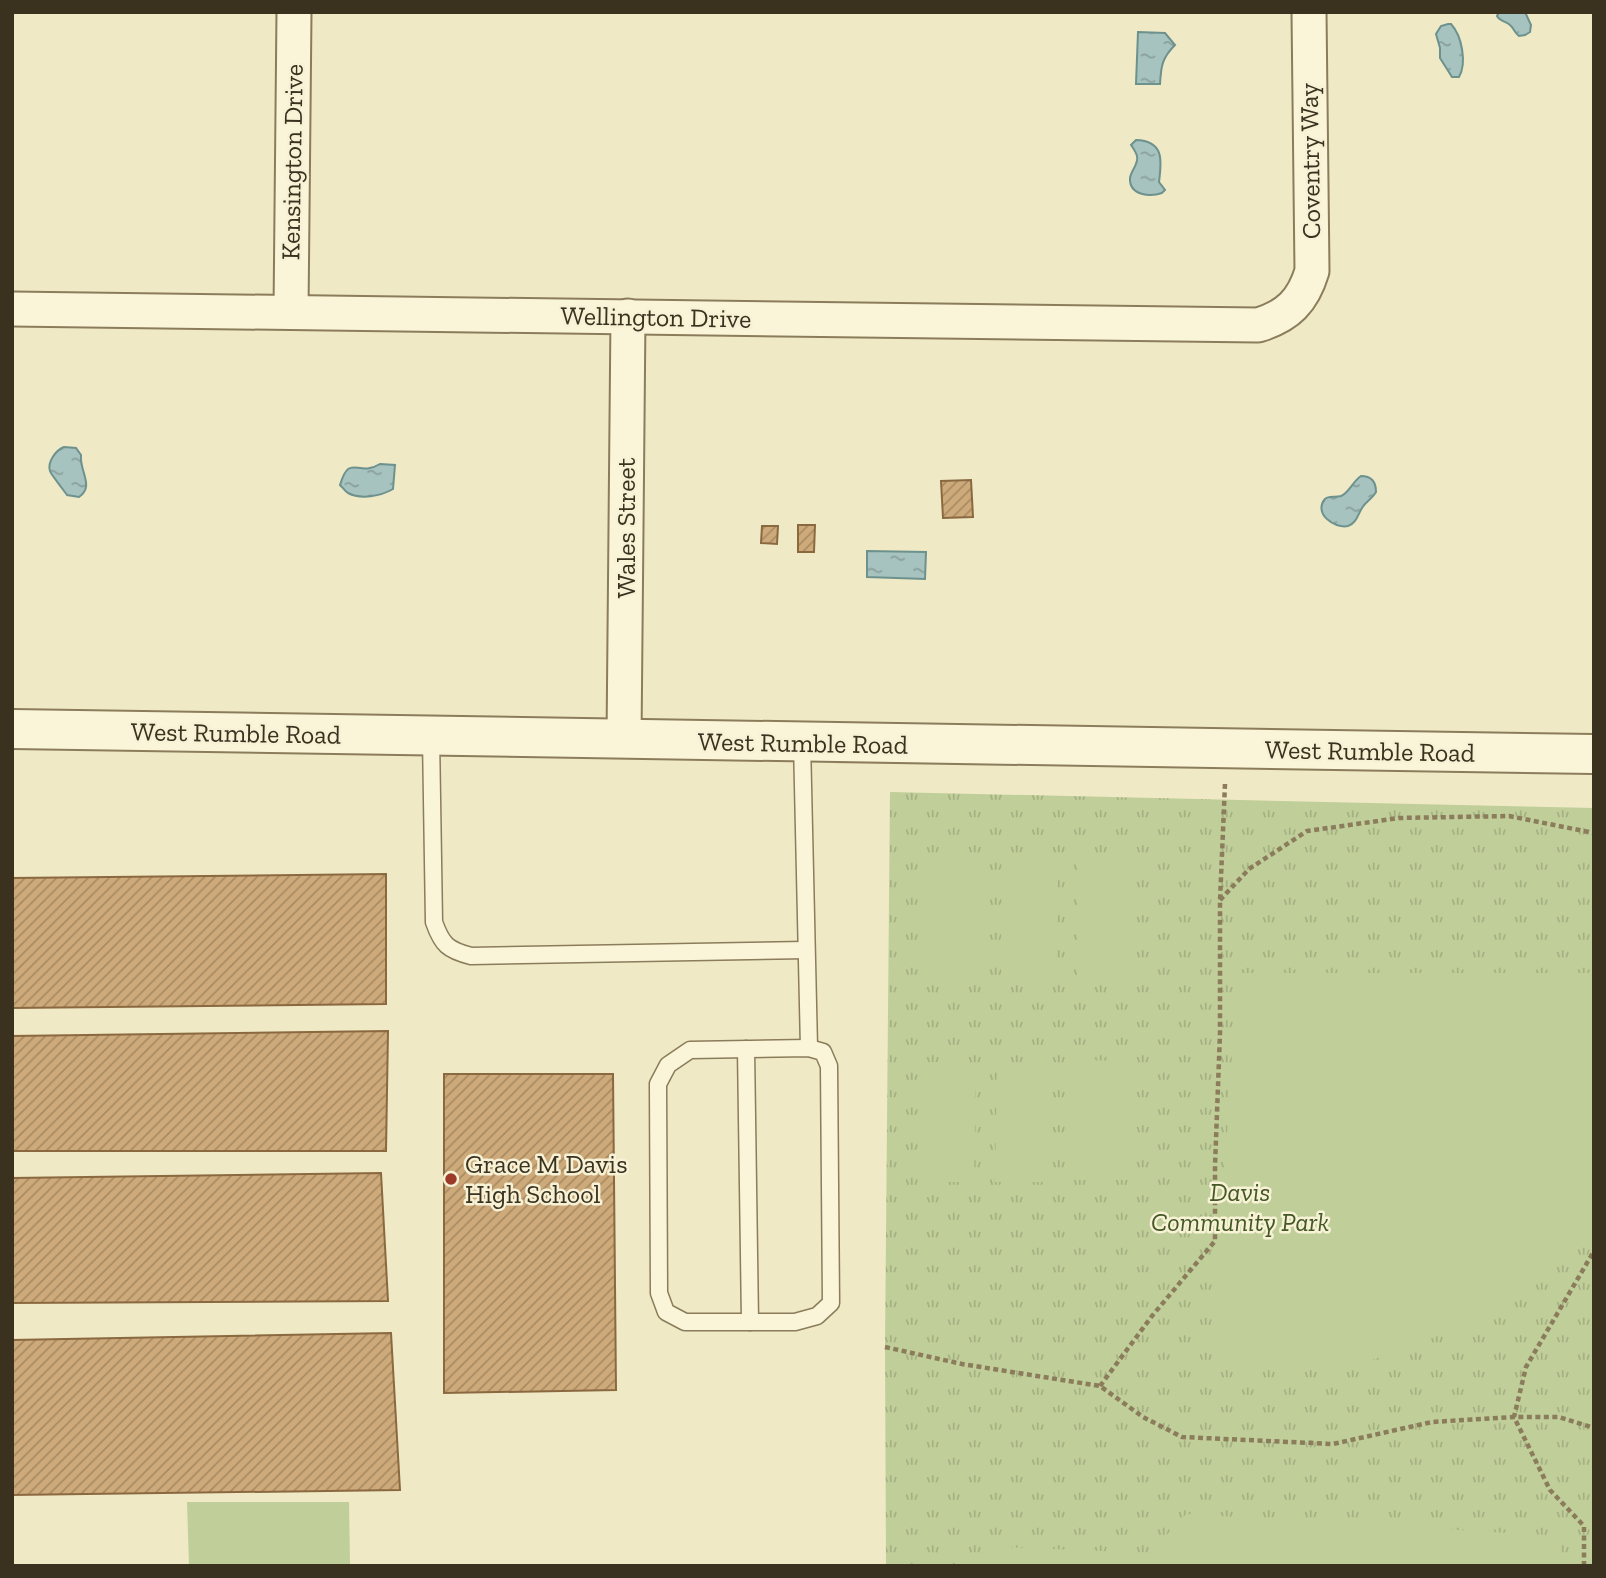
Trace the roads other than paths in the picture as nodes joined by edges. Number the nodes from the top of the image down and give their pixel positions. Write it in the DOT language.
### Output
graph roads {
  1 [pos="294,12"];
  2 [pos="1309,12"];
  3 [pos="1294,306"];
  4 [pos="12,309"];
  5 [pos="291,312"];
  6 [pos="628,316"];
  7 [pos="12,729"];
  8 [pos="431,737"];
  9 [pos="624,740"];
  10 [pos="802,742"];
  11 [pos="1594,754"];
  12 [pos="806,950"];
  13 [pos="809,1048"];
  14 [pos="746,1049"];
  15 [pos="750,1322"];
  1 -- 5 [label="street, Kensington Drive"];
  2 -- 3 [label="street, Coventry Way"];
  3 -- 6 [label="street, Wellington Drive"];
  4 -- 5 [label="street, Wellington Drive"];
  5 -- 6 [label="street, Wellington Drive"];
  6 -- 9 [label="street, Wales Street"];
  7 -- 8 [label="street, West Rumble Road"];
  8 -- 9 [label="street, West Rumble Road"];
  8 -- 12 [label="lane"];
  9 -- 10 [label="street, West Rumble Road"];
  10 -- 11 [label="street, West Rumble Road"];
  10 -- 12 [label="lane"];
  12 -- 13 [label="lane"];
  13 -- 14 [label="lane"];
  13 -- 15 [label="lane"];
  14 -- 15 [label="lane"];
  14 -- 15 [label="lane"];
}
